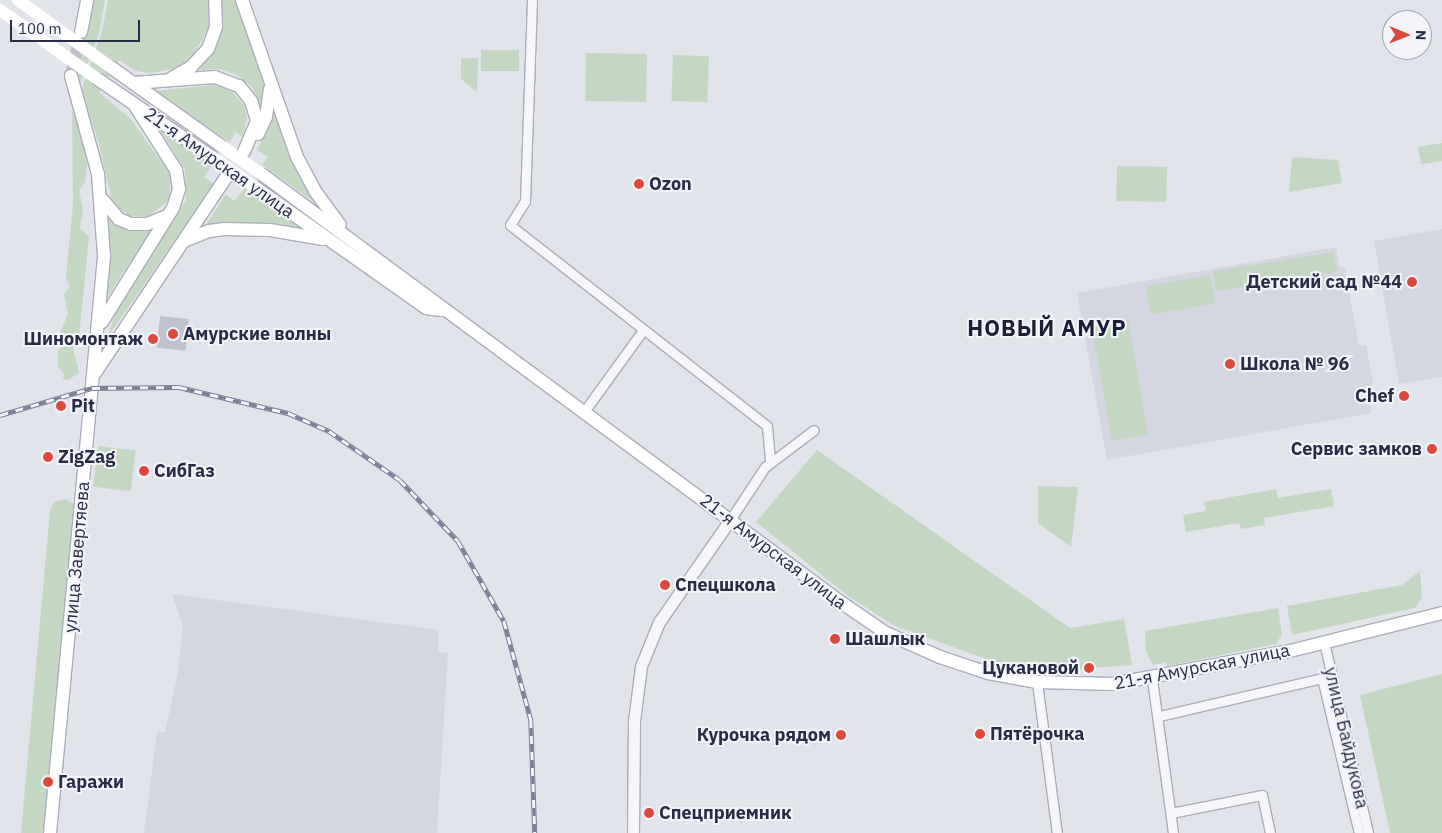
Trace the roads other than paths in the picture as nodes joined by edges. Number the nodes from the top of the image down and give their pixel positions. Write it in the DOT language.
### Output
graph roads {
  1 [pos="18,0"];
  2 [pos="87,0"];
  3 [pos="215,0"];
  4 [pos="242,0"];
  5 [pos="532,0"];
  6 [pos="0,10"];
  7 [pos="81,32"];
  8 [pos="71,76"];
  9 [pos="271,81"];
  10 [pos="165,82"];
  11 [pos="133,83"];
  12 [pos="134,104"];
  13 [pos="227,176"];
  14 [pos="102,198"];
  15 [pos="169,214"];
  16 [pos="342,232"];
  17 [pos="331,241"];
  18 [pos="182,242"];
  19 [pos="440,310"];
  20 [pos="643,330"];
  21 [pos="97,339"];
  22 [pos="112,346"];
  23 [pos="93,377"];
  24 [pos="583,413"];
  25 [pos="814,430"];
  26 [pos="770,461"];
  27 [pos="730,520"];
  28 [pos="1442,613"];
  29 [pos="1324,642"];
  30 [pos="1152,679"];
  31 [pos="1037,682"];
  32 [pos="1159,716"];
  33 [pos="1171,813"];
  34 [pos="50,833"];
  35 [pos="633,833"];
  36 [pos="1057,833"];
  37 [pos="1174,833"];
  38 [pos="1270,833"];
  39 [pos="1359,833"];
  40 [pos="1368,833"];
  1 -- 11 [label="main road, 21-я Амурская улица, bridge"];
  2 -- 7 [label="main road"];
  3 -- 10 [label="main road"];
  4 -- 9 [label="main road"];
  5 -- 20 [label="street"];
  6 -- 12 [label="main road, 21-я Амурская улица, bridge"];
  8 -- 14 [label="main road, улица Завертяева"];
  9 -- 10 [label="main road"];
  9 -- 16 [label="main road"];
  10 -- 11 [label="main road"];
  11 -- 16 [label="main road, 21-я Амурская улица, bridge"];
  12 -- 15 [label="main road"];
  12 -- 17 [label="main road, 21-я Амурская улица, bridge"];
  13 -- 18 [label="main road"];
  14 -- 15 [label="main road"];
  14 -- 21 [label="main road, улица Завертяева"];
  15 -- 21 [label="main road"];
  16 -- 19 [label="main road, 21-я Амурская улица"];
  17 -- 18 [label="main road"];
  17 -- 19 [label="main road, 21-я Амурская улица"];
  18 -- 22 [label="main road"];
  19 -- 24 [label="main road, 21-я Амурская улица"];
  20 -- 24 [label="street"];
  20 -- 26 [label="street"];
  21 -- 22 [label="main road"];
  21 -- 23 [label="main road, улица Завертяева"];
  22 -- 23 [label="main road"];
  23 -- 34 [label="main road, улица Завертяева"];
  24 -- 27 [label="main road, 21-я Амурская улица"];
  25 -- 26 [label="street"];
  26 -- 27 [label="street"];
  27 -- 31 [label="main road, 21-я Амурская улица"];
  27 -- 35 [label="street"];
  28 -- 29 [label="main road, 21-я Амурская улица"];
  29 -- 30 [label="main road, 21-я Амурская улица"];
  29 -- 40 [label="street, улица Байдукова"];
  30 -- 31 [label="main road, 21-я Амурская улица"];
  30 -- 32 [label="street"];
  31 -- 36 [label="street"];
  32 -- 33 [label="street"];
  32 -- 39 [label="street, улица Байдукова"];
  33 -- 37 [label="street"];
  33 -- 38 [label="street"];
}
